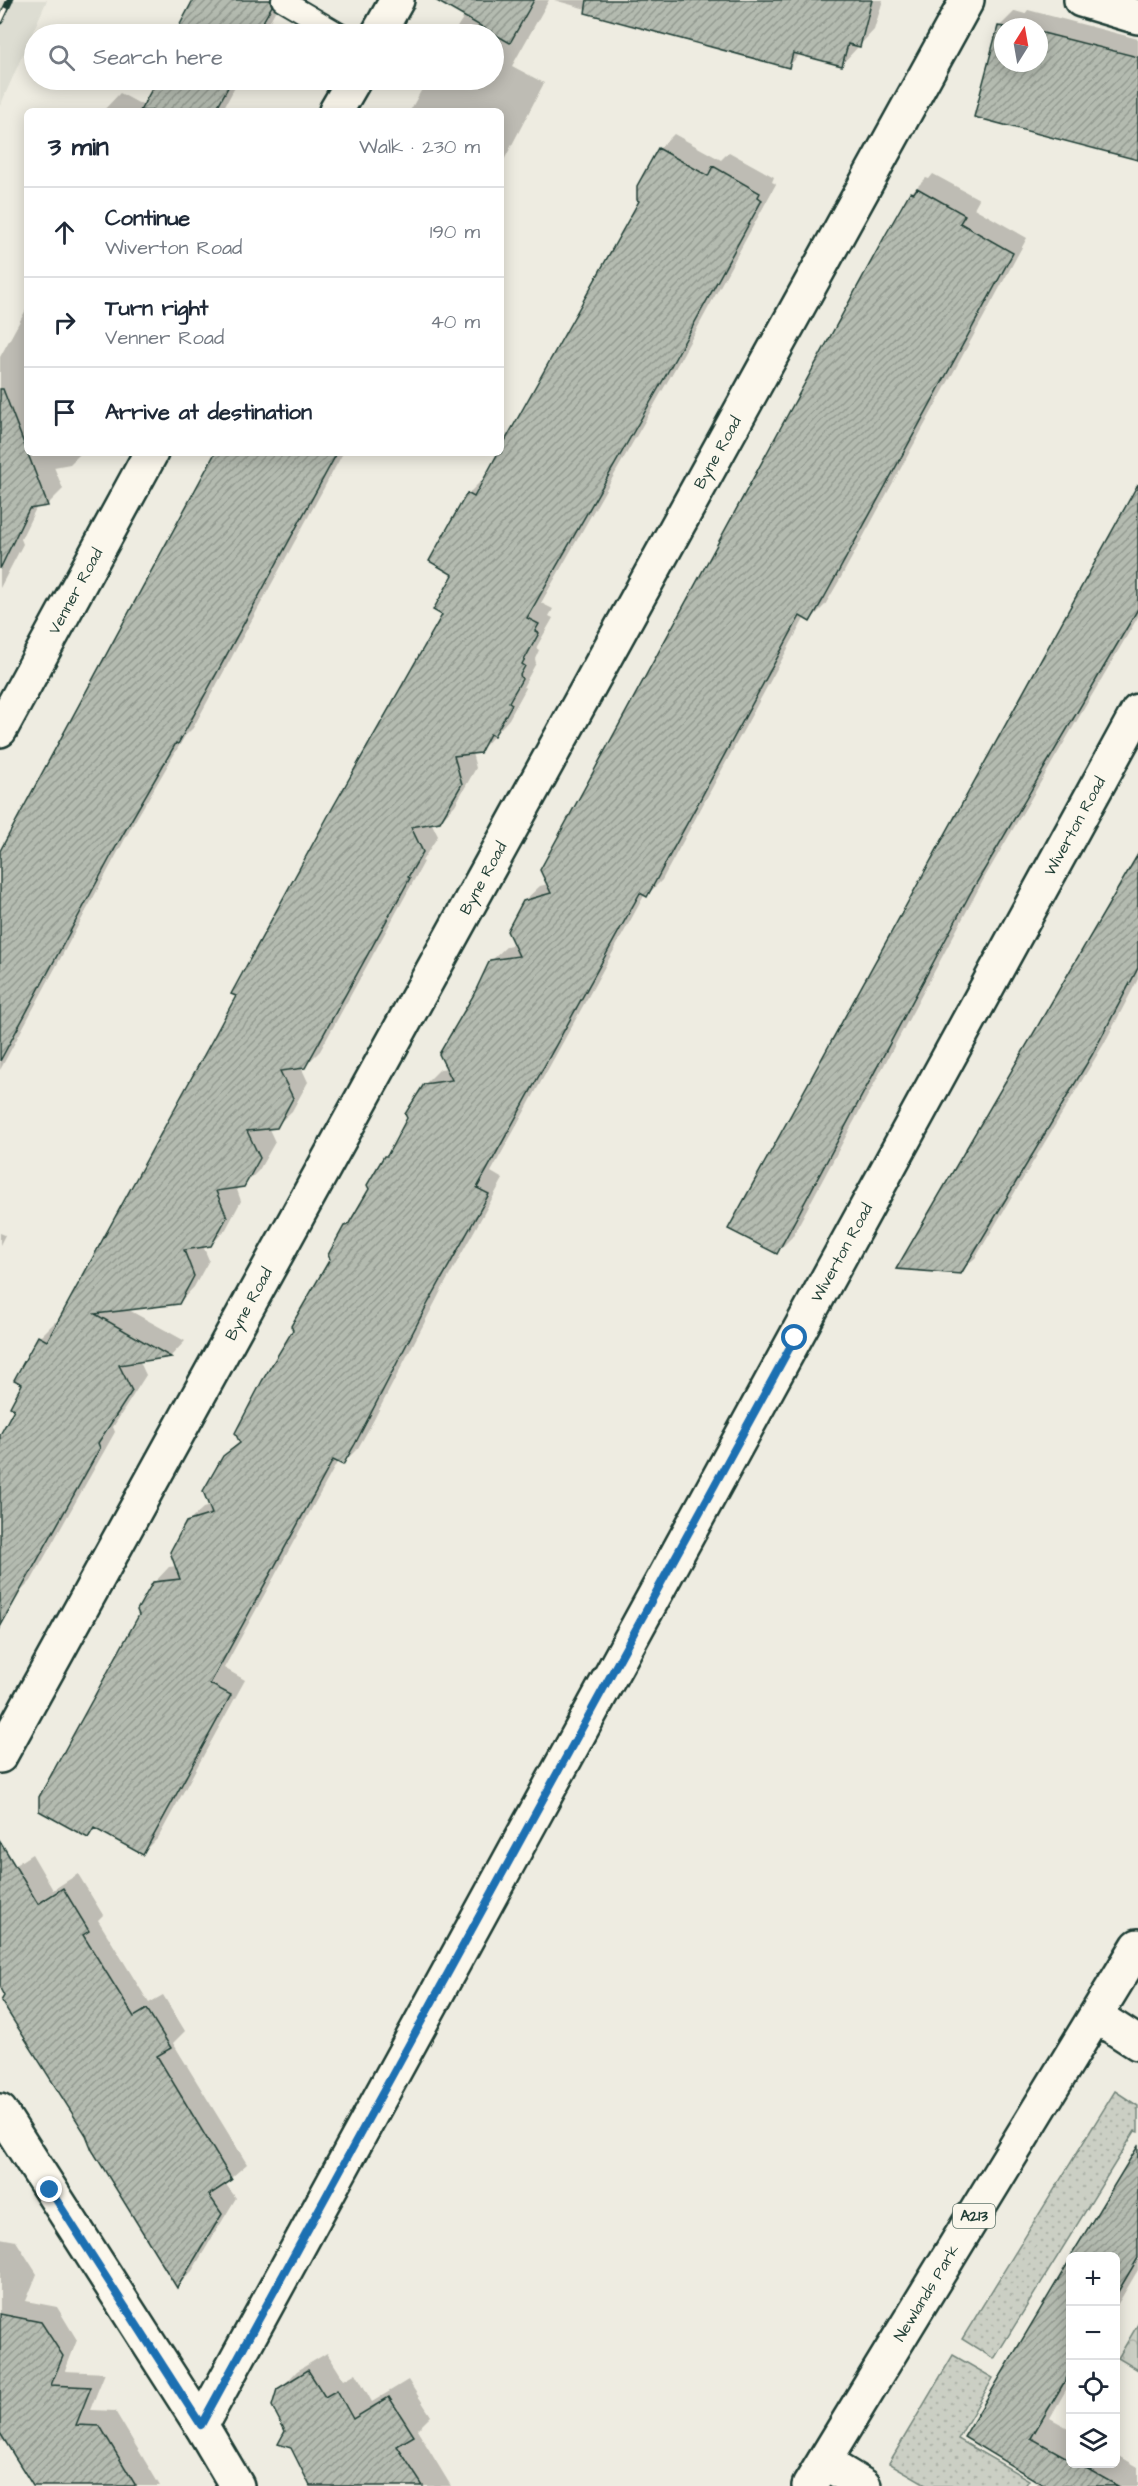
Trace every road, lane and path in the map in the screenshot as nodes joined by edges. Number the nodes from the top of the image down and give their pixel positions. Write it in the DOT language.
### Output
graph roads {
  1 [pos="282,0"];
  2 [pos="397,0"];
  3 [pos="967,0"];
  4 [pos="1091,1"];
  5 [pos="1138,16"];
  6 [pos="323,24"];
  7 [pos="384,24"];
  8 [pos="348,90"];
  9 [pos="338,108"];
  10 [pos="149,456"];
  11 [pos="1138,711"];
  12 [pos="0,730"];
  13 [pos="0,1756"];
  14 [pos="1138,1946"];
  15 [pos="1096,2016"];
  16 [pos="1138,2043"];
  17 [pos="0,2111"];
  18 [pos="201,2425"];
  19 [pos="817,2474"];
  20 [pos="237,2486"];
  21 [pos="864,2486"];
  1 -- 6 [label="lane"];
  2 -- 7 [label="street"];
  3 -- 13 [label="street, Byne Road"];
  4 -- 5 [label="street"];
  8 -- 9 [label="street"];
  10 -- 12 [label="street, Venner Road"];
  11 -- 18 [label="street, Wiverton Road"];
  14 -- 15 [label="street, Newlands Park / A213"];
  15 -- 16 [label="street"];
  15 -- 19 [label="street, Newlands Park / A213"];
  17 -- 18 [label="street"];
  18 -- 20 [label="street"];
  19 -- 21 [label="street"];
}
